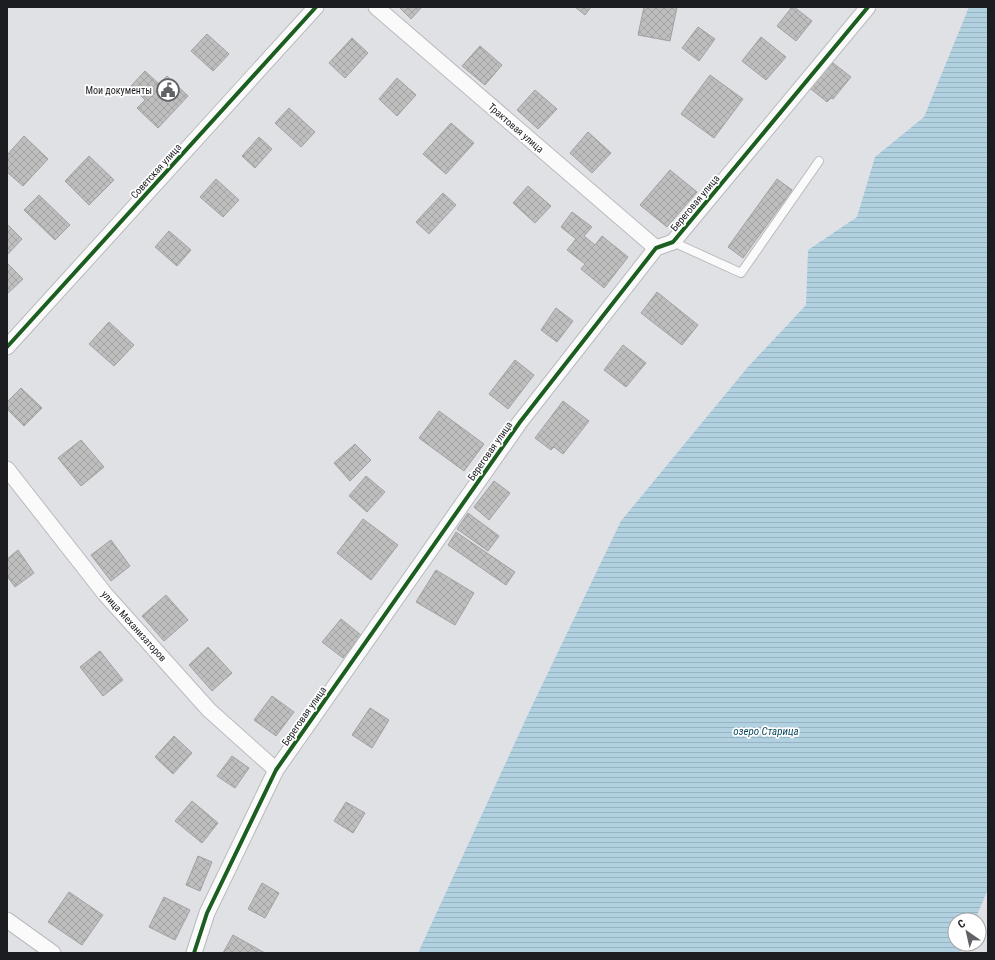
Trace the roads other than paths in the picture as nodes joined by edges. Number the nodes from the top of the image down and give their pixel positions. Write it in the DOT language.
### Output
graph roads {
  1 [pos="316,7"];
  2 [pos="376,7"];
  3 [pos="868,7"];
  4 [pos="819,161"];
  5 [pos="673,242"];
  6 [pos="656,248"];
  7 [pos="7,347"];
  8 [pos="7,469"];
  9 [pos="276,770"];
  10 [pos="7,920"];
  11 [pos="53,953"];
  12 [pos="194,953"];
  1 -- 7 [label="street, Советская улица"];
  2 -- 6 [label="street, Трактовая улица"];
  3 -- 5 [label="street, Береговая улица"];
  4 -- 5 [label="lane"];
  5 -- 6 [label="street, Береговая улица"];
  6 -- 9 [label="street, Береговая улица"];
  8 -- 9 [label="street, улица Механизаторов"];
  9 -- 12 [label="street, Береговая улица"];
  10 -- 11 [label="street"];
}
